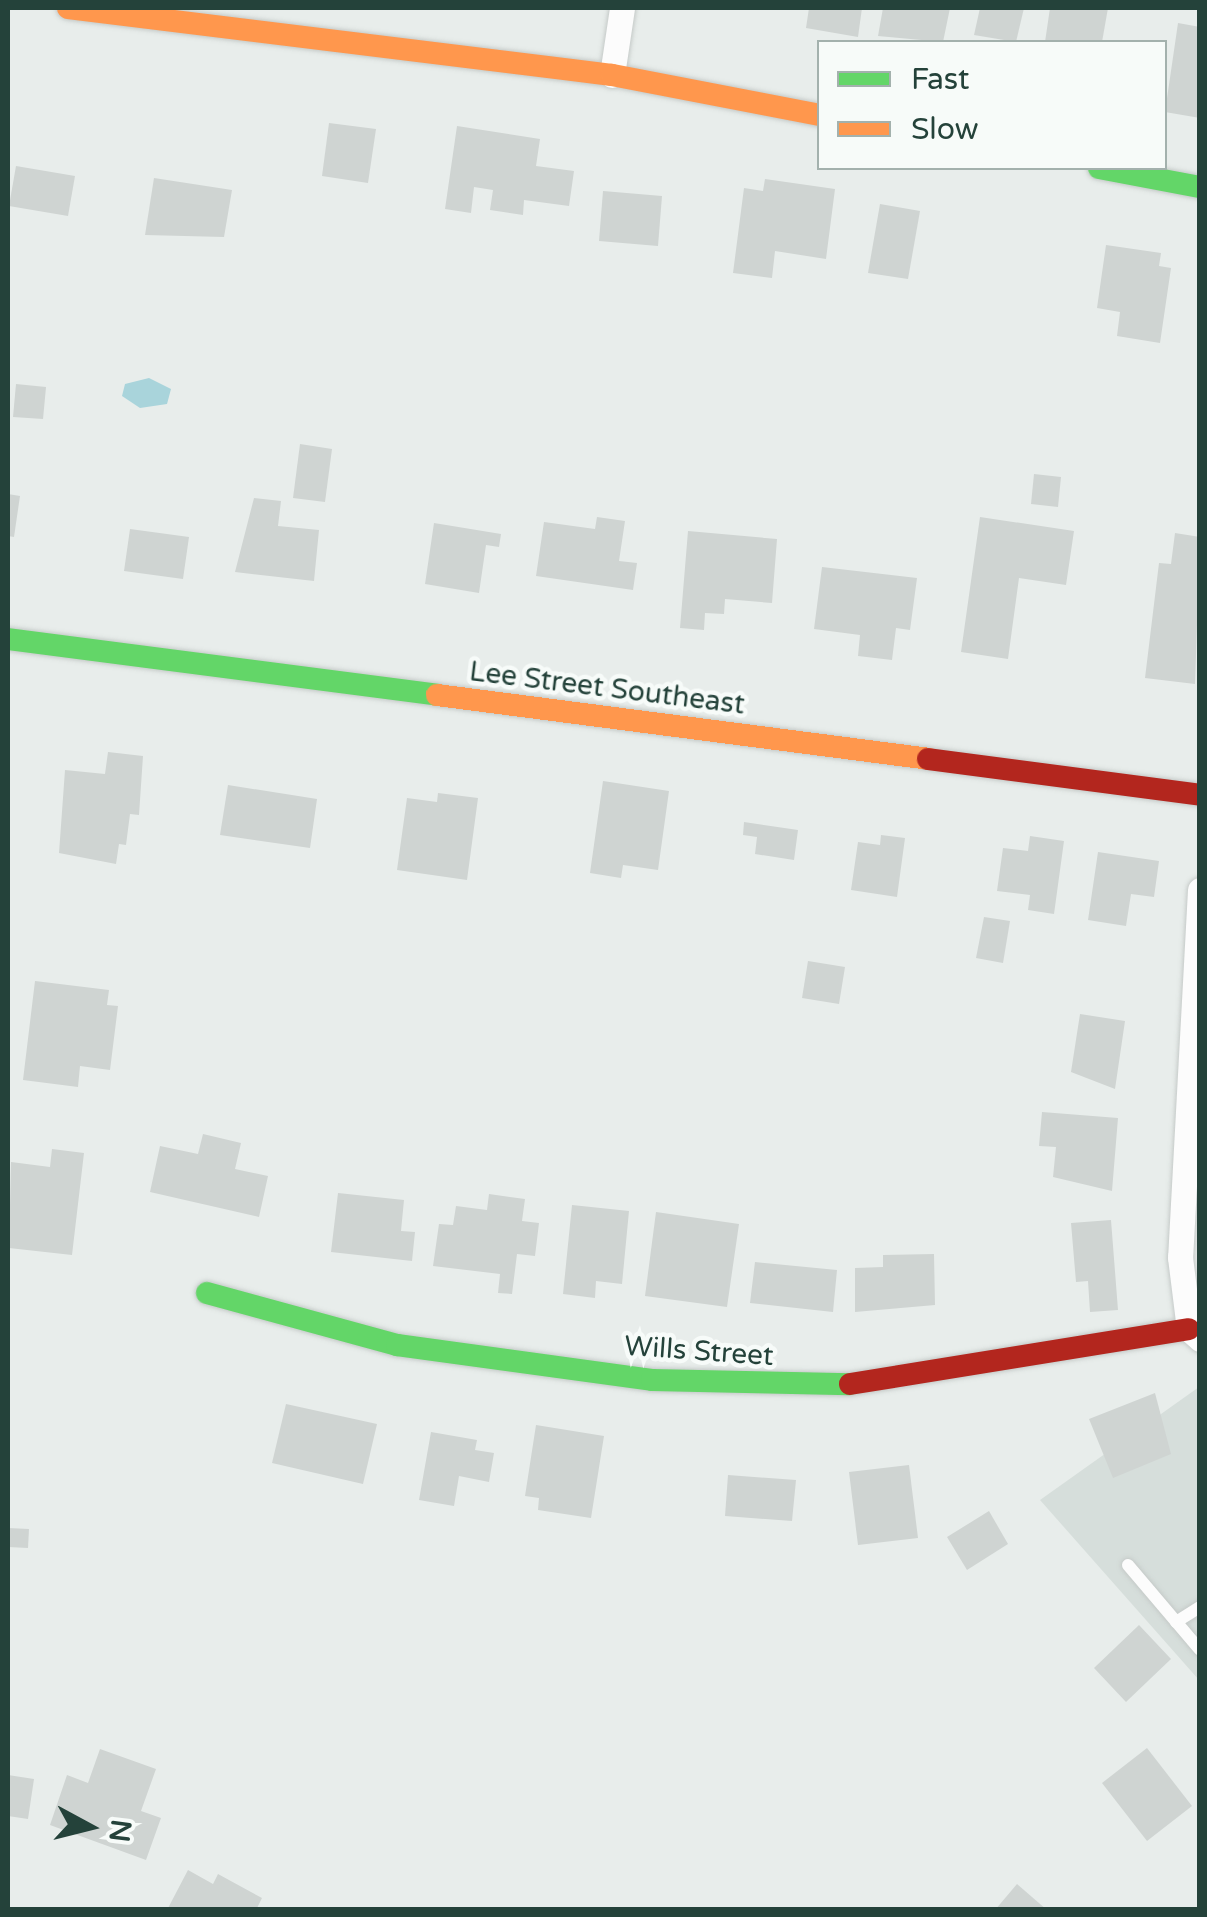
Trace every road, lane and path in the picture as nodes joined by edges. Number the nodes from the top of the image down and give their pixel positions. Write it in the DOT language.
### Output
graph roads {
  1 [pos="68,8"];
  2 [pos="622,8"];
  3 [pos="612,75"];
  4 [pos="817,114"];
  5 [pos="1110,170"];
  6 [pos="1200,186"];
  7 [pos="8,639"];
  8 [pos="1200,795"];
  9 [pos="1200,890"];
  10 [pos="207,1294"];
  11 [pos="1194,1334"];
  12 [pos="1128,1565"];
  13 [pos="1200,1608"];
  14 [pos="1176,1622"];
  15 [pos="1200,1650"];
  1 -- 3 [label="street"];
  2 -- 3 [label="street"];
  3 -- 4 [label="street"];
  5 -- 6 [label="street"];
  7 -- 8 [label="street, Lee Street Southeast"];
  9 -- 11 [label="street"];
  10 -- 11 [label="street, Wills Street"];
  12 -- 14 [label="lane"];
  13 -- 14 [label="lane"];
  14 -- 15 [label="lane"];
}
